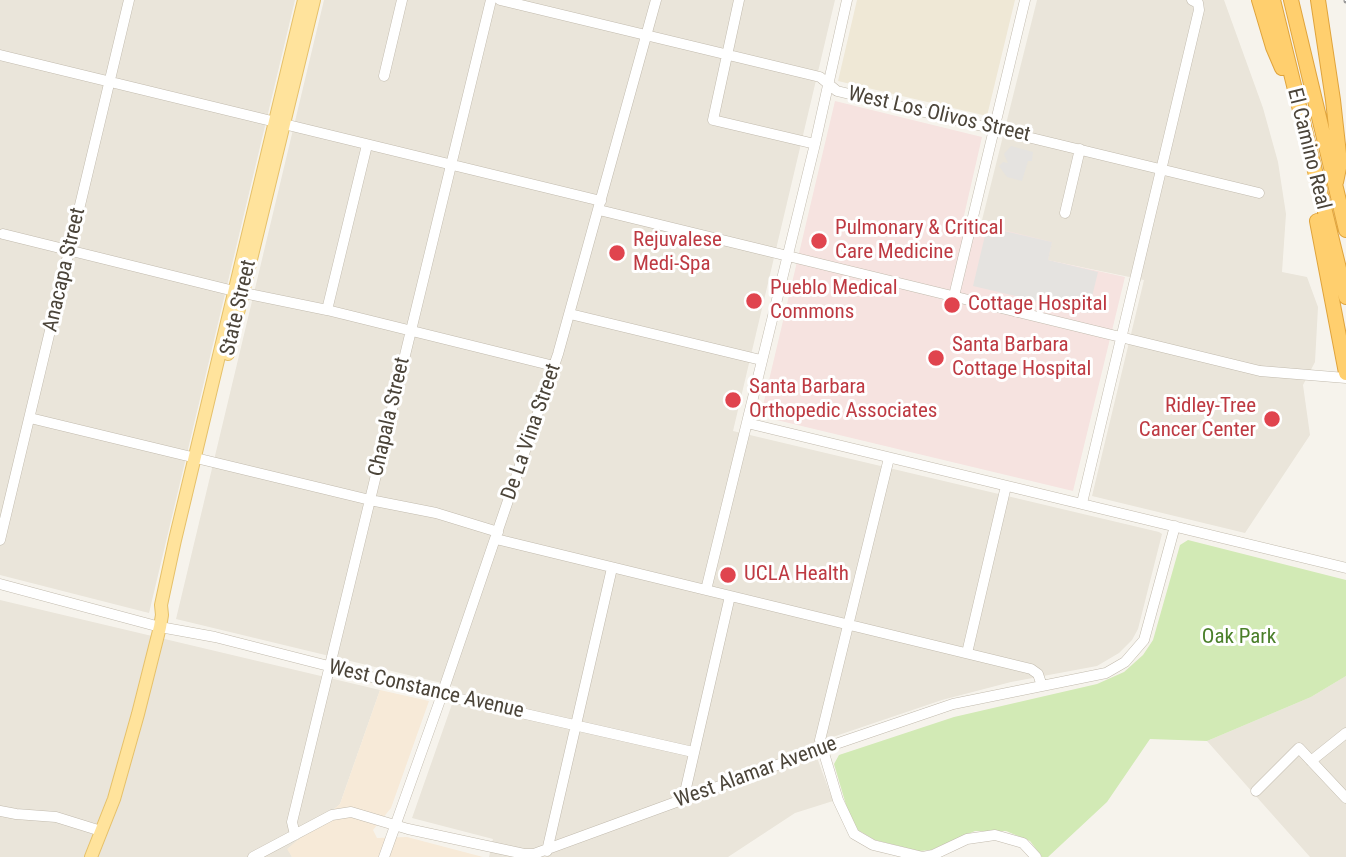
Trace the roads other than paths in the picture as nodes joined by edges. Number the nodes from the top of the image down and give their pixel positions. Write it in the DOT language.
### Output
graph roads {
  1 [pos="129,0"];
  2 [pos="304,0"];
  3 [pos="314,0"];
  4 [pos="402,0"];
  5 [pos="491,0"];
  6 [pos="500,0"];
  7 [pos="656,0"];
  8 [pos="739,0"];
  9 [pos="847,0"];
  10 [pos="1026,0"];
  11 [pos="1259,0"];
  12 [pos="1273,0"];
  13 [pos="1291,0"];
  14 [pos="1318,0"];
  15 [pos="1195,2"];
  16 [pos="646,35"];
  17 [pos="0,55"];
  18 [pos="726,55"];
  19 [pos="384,76"];
  20 [pos="109,82"];
  21 [pos="828,83"];
  22 [pos="1295,96"];
  23 [pos="279,124"];
  24 [pos="995,128"];
  25 [pos="815,144"];
  26 [pos="367,145"];
  27 [pos="1080,149"];
  28 [pos="1308,150"];
  29 [pos="450,164"];
  30 [pos="1162,170"];
  31 [pos="1335,190"];
  32 [pos="1259,193"];
  33 [pos="600,206"];
  34 [pos="1065,214"];
  35 [pos="1346,230"];
  36 [pos="3,234"];
  37 [pos="70,250"];
  38 [pos="787,255"];
  39 [pos="238,292"];
  40 [pos="954,296"];
  41 [pos="1346,297"];
  42 [pos="327,310"];
  43 [pos="570,314"];
  44 [pos="411,330"];
  45 [pos="1121,337"];
  46 [pos="761,360"];
  47 [pos="554,366"];
  48 [pos="1346,375"];
  49 [pos="30,418"];
  50 [pos="747,423"];
  51 [pos="200,458"];
  52 [pos="889,458"];
  53 [pos="1006,486"];
  54 [pos="370,500"];
  55 [pos="1082,503"];
  56 [pos="1175,526"];
  57 [pos="497,535"];
  58 [pos="0,540"];
  59 [pos="1346,568"];
  60 [pos="612,569"];
  61 [pos="0,584"];
  62 [pos="706,590"];
  63 [pos="730,596"];
  64 [pos="161,621"];
  65 [pos="849,625"];
  66 [pos="967,653"];
  67 [pos="330,667"];
  68 [pos="1042,686"];
  69 [pos="442,695"];
  70 [pos="575,726"];
  71 [pos="1346,733"];
  72 [pos="821,748"];
  73 [pos="693,752"];
  74 [pos="1311,761"];
  75 [pos="1256,791"];
  76 [pos="1346,798"];
  77 [pos="683,801"];
  78 [pos="0,811"];
  79 [pos="397,825"];
  80 [pos="101,831"];
  81 [pos="295,835"];
  82 [pos="547,851"];
  83 [pos="91,857"];
  84 [pos="253,857"];
  85 [pos="384,857"];
  86 [pos="1036,857"];
  1 -- 20 [label="street, Anacapa Street"];
  2 -- 23 [label="main road, State Street"];
  3 -- 23 [label="main road, State Street"];
  4 -- 19 [label="street"];
  5 -- 29 [label="street, Chapala Street"];
  6 -- 16 [label="street, West Los Olivos Street"];
  7 -- 16 [label="street, De La Vina Street"];
  8 -- 18 [label="street"];
  9 -- 21 [label="street"];
  10 -- 24 [label="street"];
  11 -- 22 [label="highway"];
  12 -- 22 [label="highway, El Camino Real"];
  13 -- 31 [label="highway, El Camino Real"];
  14 -- 31 [label="highway"];
  15 -- 30 [label="street"];
  16 -- 18 [label="street, West Los Olivos Street"];
  16 -- 33 [label="street, De La Vina Street"];
  17 -- 20 [label="street"];
  18 -- 21 [label="street, West Los Olivos Street"];
  18 -- 25 [label="street"];
  20 -- 23 [label="street"];
  20 -- 37 [label="street, Anacapa Street"];
  21 -- 24 [label="street, West Los Olivos Street"];
  21 -- 25 [label="street"];
  22 -- 28 [label="highway, El Camino Real"];
  23 -- 26 [label="street"];
  23 -- 39 [label="main road, State Street"];
  24 -- 27 [label="street, West Los Olivos Street"];
  24 -- 40 [label="street"];
  25 -- 38 [label="street"];
  26 -- 29 [label="street"];
  26 -- 42 [label="street"];
  27 -- 30 [label="street, West Los Olivos Street"];
  27 -- 34 [label="street"];
  28 -- 41 [label="highway, El Camino Real"];
  28 -- 48 [label="highway"];
  29 -- 33 [label="street"];
  29 -- 44 [label="street, Chapala Street"];
  30 -- 32 [label="street, West Los Olivos Street"];
  30 -- 45 [label="street"];
  31 -- 35 [label="highway, El Camino Real"];
  33 -- 38 [label="street"];
  33 -- 43 [label="street, De La Vina Street"];
  36 -- 37 [label="street"];
  37 -- 39 [label="street"];
  37 -- 49 [label="street, Anacapa Street"];
  38 -- 40 [label="street"];
  38 -- 46 [label="street"];
  39 -- 42 [label="street"];
  39 -- 51 [label="main road, State Street"];
  40 -- 45 [label="street"];
  42 -- 44 [label="street"];
  43 -- 46 [label="street"];
  43 -- 47 [label="street, De La Vina Street"];
  44 -- 47 [label="street"];
  44 -- 54 [label="street, Chapala Street"];
  45 -- 48 [label="street"];
  45 -- 55 [label="street"];
  46 -- 50 [label="street"];
  47 -- 57 [label="street, De La Vina Street"];
  49 -- 51 [label="street"];
  49 -- 58 [label="street, Anacapa Street"];
  50 -- 52 [label="street"];
  50 -- 62 [label="street"];
  51 -- 54 [label="street"];
  51 -- 64 [label="main road, State Street"];
  52 -- 53 [label="street"];
  52 -- 65 [label="street"];
  53 -- 55 [label="street"];
  53 -- 66 [label="street"];
  54 -- 57 [label="street"];
  54 -- 67 [label="street, Chapala Street"];
  55 -- 56 [label="street"];
  56 -- 59 [label="street"];
  56 -- 68 [label="street, West Alamar Avenue"];
  57 -- 60 [label="street"];
  57 -- 69 [label="street, De La Vina Street"];
  60 -- 62 [label="street"];
  60 -- 70 [label="street"];
  61 -- 64 [label="street, West Constance Avenue"];
  62 -- 63 [label="street"];
  63 -- 65 [label="street"];
  63 -- 73 [label="street"];
  64 -- 67 [label="street, West Constance Avenue"];
  64 -- 80 [label="main road, State Street"];
  65 -- 66 [label="street"];
  65 -- 72 [label="street"];
  66 -- 68 [label="street"];
  67 -- 69 [label="street, West Constance Avenue"];
  67 -- 81 [label="street, Chapala Street"];
  68 -- 72 [label="street, West Alamar Avenue"];
  69 -- 70 [label="street, West Constance Avenue"];
  69 -- 79 [label="street, De La Vina Street"];
  70 -- 73 [label="street, West Constance Avenue"];
  70 -- 82 [label="street"];
  71 -- 74 [label="street"];
  72 -- 77 [label="street, West Alamar Avenue"];
  72 -- 86 [label="street"];
  73 -- 77 [label="street"];
  74 -- 75 [label="street"];
  74 -- 76 [label="street"];
  77 -- 82 [label="street, West Alamar Avenue"];
  78 -- 80 [label="street"];
  79 -- 81 [label="street, West Alamar Avenue"];
  79 -- 82 [label="street, West Alamar Avenue"];
  79 -- 85 [label="street, De La Vina Street"];
  80 -- 83 [label="main road, State Street"];
  81 -- 84 [label="street, West Alamar Avenue"];
}
